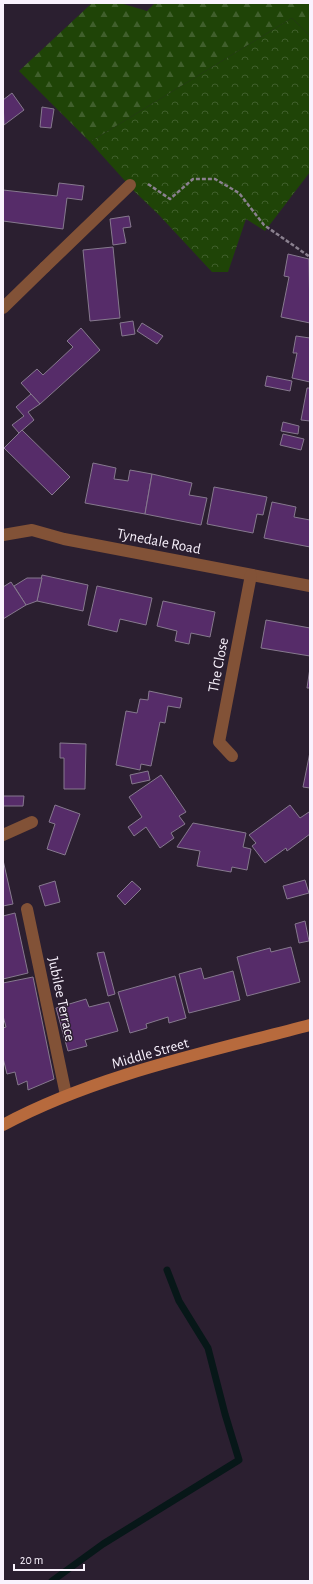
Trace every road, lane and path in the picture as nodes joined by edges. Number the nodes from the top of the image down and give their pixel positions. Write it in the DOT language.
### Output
graph roads {
  1 [pos="130,185"];
  2 [pos="310,257"];
  3 [pos="3,308"];
  4 [pos="3,535"];
  5 [pos="251,575"];
  6 [pos="310,586"];
  7 [pos="232,756"];
  8 [pos="32,822"];
  9 [pos="3,835"];
  10 [pos="27,909"];
  11 [pos="310,1025"];
  12 [pos="66,1095"];
  13 [pos="3,1125"];
  1 -- 2 [label="path"];
  1 -- 3 [label="street"];
  4 -- 5 [label="street, Tynedale Road"];
  5 -- 6 [label="street, Tynedale Road"];
  5 -- 7 [label="street, The Close"];
  8 -- 9 [label="street"];
  10 -- 12 [label="street, Jubilee Terrace"];
  11 -- 12 [label="street, Middle Street"];
  12 -- 13 [label="street, Middle Street"];
}
